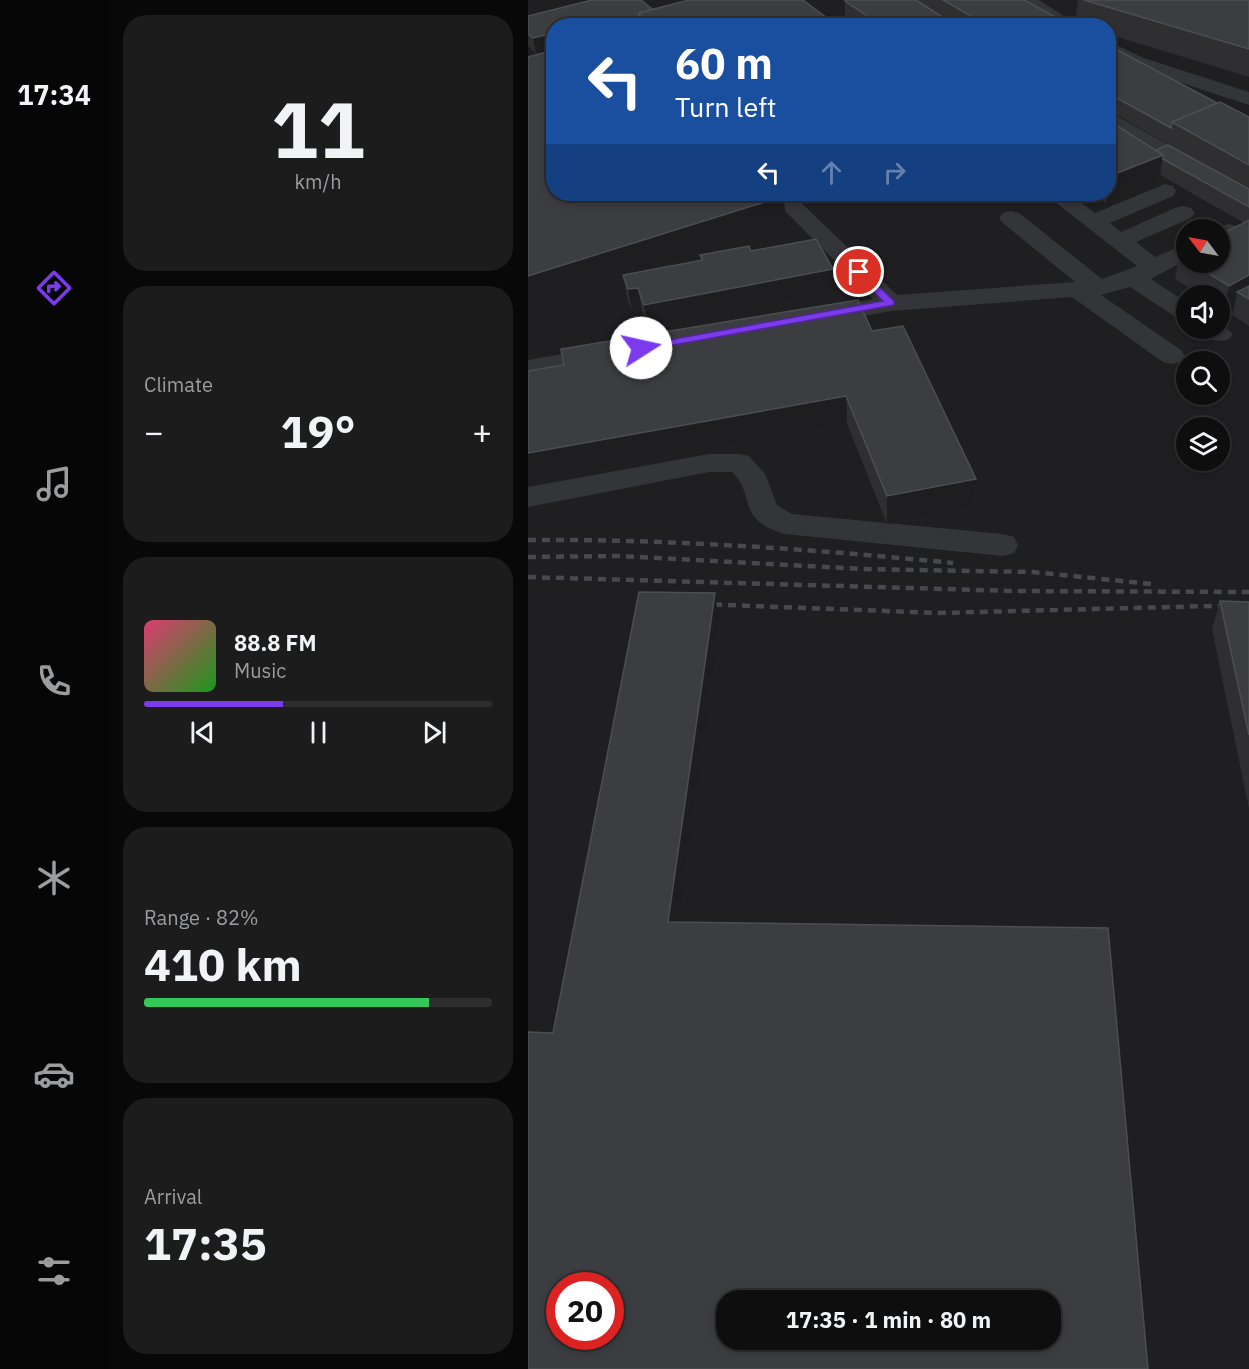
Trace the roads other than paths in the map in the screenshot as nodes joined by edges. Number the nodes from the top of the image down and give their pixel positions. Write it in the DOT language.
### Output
graph roads {
  1 [pos="1025,0"];
  2 [pos="1072,2"];
  3 [pos="1046,12"];
  4 [pos="1056,18"];
  5 [pos="1116,51"];
  6 [pos="1134,61"];
  7 [pos="1249,99"];
  8 [pos="1220,110"];
  9 [pos="1116,123"];
  10 [pos="1165,191"];
  11 [pos="1249,200"];
  12 [pos="786,201"];
  13 [pos="1065,201"];
  14 [pos="1183,213"];
  15 [pos="1011,218"];
  16 [pos="1093,222"];
  17 [pos="1119,242"];
  18 [pos="1176,256"];
  19 [pos="1142,272"];
  20 [pos="1087,288"];
  21 [pos="891,303"];
  22 [pos="1176,304"];
  23 [pos="797,320"];
  24 [pos="633,349"];
  25 [pos="1172,356"];
  26 [pos="528,368"];
  27 [pos="528,497"];
  28 [pos="1003,545"];
  1 -- 3 [label="lane"];
  2 -- 3 [label="lane"];
  3 -- 4 [label="lane"];
  5 -- 6 [label="lane"];
  6 -- 7 [label="lane"];
  6 -- 8 [label="lane"];
  9 -- 11 [label="lane"];
  10 -- 16 [label="lane"];
  12 -- 21 [label="lane"];
  13 -- 16 [label="lane"];
  14 -- 17 [label="lane"];
  15 -- 20 [label="lane"];
  16 -- 17 [label="lane"];
  17 -- 19 [label="lane"];
  18 -- 19 [label="lane"];
  19 -- 20 [label="lane"];
  19 -- 22 [label="lane"];
  20 -- 21 [label="lane"];
  20 -- 25 [label="lane"];
  21 -- 23 [label="lane"];
  24 -- 26 [label="lane"];
  27 -- 28 [label="lane"];
}
